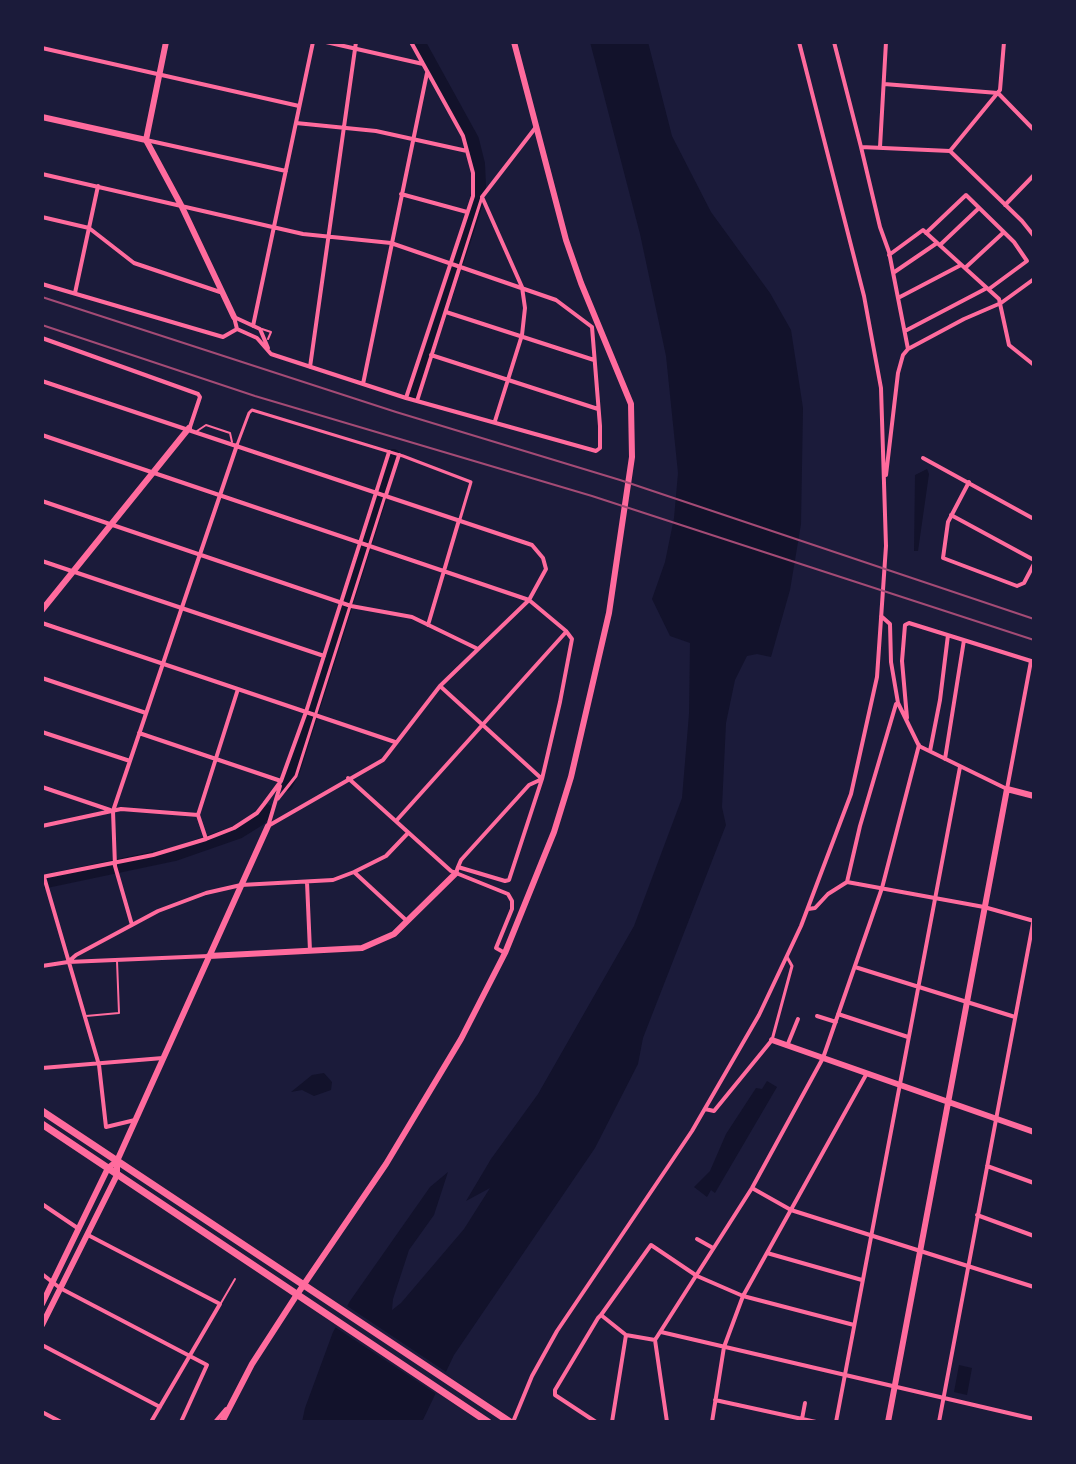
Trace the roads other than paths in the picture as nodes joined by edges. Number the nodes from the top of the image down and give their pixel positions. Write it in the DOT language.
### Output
graph roads {
  1 [pos="166,42"];
  2 [pos="313,42"];
  3 [pos="326,42"];
  4 [pos="356,42"];
  5 [pos="411,42"];
  6 [pos="514,42"];
  7 [pos="799,42"];
  8 [pos="834,42"];
  9 [pos="886,42"];
  10 [pos="1004,42"];
  11 [pos="42,48"];
  12 [pos="355,49"];
  13 [pos="423,64"];
  14 [pos="427,72"];
  15 [pos="160,74"];
  16 [pos="884,84"];
  17 [pos="998,93"];
  18 [pos="299,106"];
  19 [pos="42,117"];
  20 [pos="296,123"];
  21 [pos="536,127"];
  22 [pos="342,128"];
  23 [pos="1034,130"];
  24 [pos="412,139"];
  25 [pos="146,140"];
  26 [pos="861,147"];
  27 [pos="880,148"];
  28 [pos="950,151"];
  29 [pos="468,152"];
  30 [pos="286,171"];
  31 [pos="42,174"];
  32 [pos="1034,175"];
  33 [pos="98,186"];
  34 [pos="401,194"];
  35 [pos="473,196"];
  36 [pos="482,197"];
  37 [pos="181,205"];
  38 [pos="1005,205"];
  39 [pos="979,208"];
  40 [pos="467,212"];
  41 [pos="42,217"];
  42 [pos="274,227"];
  43 [pos="89,228"];
  44 [pos="1004,232"];
  45 [pos="926,233"];
  46 [pos="1034,236"];
  47 [pos="330,237"];
  48 [pos="391,243"];
  49 [pos="938,244"];
  50 [pos="889,255"];
  51 [pos="456,265"];
  52 [pos="963,267"];
  53 [pos="892,273"];
  54 [pos="1034,279"];
  55 [pos="42,284"];
  56 [pos="522,287"];
  57 [pos="988,288"];
  58 [pos="220,292"];
  59 [pos="75,293"];
  60 [pos="898,298"];
  61 [pos="1001,303"];
  62 [pos="446,312"];
  63 [pos="234,320"];
  64 [pos="595,325"];
  65 [pos="255,327"];
  66 [pos="237,329"];
  67 [pos="905,331"];
  68 [pos="522,335"];
  69 [pos="42,338"];
  70 [pos="262,340"];
  71 [pos="908,349"];
  72 [pos="431,355"];
  73 [pos="594,360"];
  74 [pos="1034,365"];
  75 [pos="310,367"];
  76 [pos="508,379"];
  77 [pos="42,381"];
  78 [pos="363,384"];
  79 [pos="406,398"];
  80 [pos="417,401"];
  81 [pos="598,409"];
  82 [pos="495,422"];
  83 [pos="193,430"];
  84 [pos="42,435"];
  85 [pos="234,444"];
  86 [pos="389,452"];
  87 [pos="399,455"];
  88 [pos="923,458"];
  89 [pos="154,472"];
  90 [pos="969,482"];
  91 [pos="884,488"];
  92 [pos="381,494"];
  93 [pos="220,495"];
  94 [pos="42,501"];
  95 [pos="951,515"];
  96 [pos="1034,519"];
  97 [pos="459,520"];
  98 [pos="111,525"];
  99 [pos="366,543"];
  100 [pos="200,555"];
  101 [pos="42,561"];
  102 [pos="1034,562"];
  103 [pos="444,570"];
  104 [pos="73,571"];
  105 [pos="529,600"];
  106 [pos="346,604"];
  107 [pos="182,608"];
  108 [pos="42,610"];
  109 [pos="881,616"];
  110 [pos="42,623"];
  111 [pos="428,625"];
  112 [pos="566,631"];
  113 [pos="948,635"];
  114 [pos="964,640"];
  115 [pos="478,649"];
  116 [pos="324,656"];
  117 [pos="1032,661"];
  118 [pos="162,664"];
  119 [pos="42,678"];
  120 [pos="440,686"];
  121 [pos="238,689"];
  122 [pos="898,703"];
  123 [pos="146,713"];
  124 [pos="311,714"];
  125 [pos="908,721"];
  126 [pos="481,724"];
  127 [pos="42,732"];
  128 [pos="139,733"];
  129 [pos="395,742"];
  130 [pos="919,745"];
  131 [pos="930,751"];
  132 [pos="216,759"];
  133 [pos="945,759"];
  134 [pos="130,761"];
  135 [pos="960,767"];
  136 [pos="348,778"];
  137 [pos="542,779"];
  138 [pos="281,781"];
  139 [pos="42,787"];
  140 [pos="1007,789"];
  141 [pos="1034,796"];
  142 [pos="275,802"];
  143 [pos="113,811"];
  144 [pos="198,815"];
  145 [pos="396,821"];
  146 [pos="42,826"];
  147 [pos="268,826"];
  148 [pos="408,833"];
  149 [pos="206,839"];
  150 [pos="115,866"];
  151 [pos="457,870"];
  152 [pos="354,872"];
  153 [pos="44,880"];
  154 [pos="307,882"];
  155 [pos="847,882"];
  156 [pos="241,885"];
  157 [pos="882,888"];
  158 [pos="935,899"];
  159 [pos="984,907"];
  160 [pos="808,909"];
  161 [pos="1034,920"];
  162 [pos="407,921"];
  163 [pos="132,925"];
  164 [pos="310,951"];
  165 [pos="505,953"];
  166 [pos="209,956"];
  167 [pos="787,957"];
  168 [pos="116,960"];
  169 [pos="68,962"];
  170 [pos="42,966"];
  171 [pos="855,967"];
  172 [pos="918,987"];
  173 [pos="966,1002"];
  174 [pos="838,1014"];
  175 [pos="85,1016"];
  176 [pos="817,1016"];
  177 [pos="1015,1017"];
  178 [pos="798,1019"];
  179 [pos="836,1022"];
  180 [pos="908,1037"];
  181 [pos="772,1040"];
  182 [pos="787,1046"];
  183 [pos="163,1058"];
  184 [pos="823,1058"];
  185 [pos="99,1065"];
  186 [pos="42,1068"];
  187 [pos="867,1073"];
  188 [pos="899,1084"];
  189 [pos="947,1102"];
  190 [pos="705,1109"];
  191 [pos="42,1111"];
  192 [pos="996,1118"];
  193 [pos="135,1120"];
  194 [pos="42,1124"];
  195 [pos="1034,1132"];
  196 [pos="117,1161"];
  197 [pos="987,1165"];
  198 [pos="108,1168"];
  199 [pos="117,1175"];
  200 [pos="1034,1183"];
  201 [pos="752,1188"];
  202 [pos="42,1204"];
  203 [pos="791,1210"];
  204 [pos="977,1215"];
  205 [pos="79,1229"];
  206 [pos="87,1235"];
  207 [pos="871,1236"];
  208 [pos="1034,1236"];
  209 [pos="697,1239"];
  210 [pos="713,1248"];
  211 [pos="920,1251"];
  212 [pos="767,1253"];
  213 [pos="969,1267"];
  214 [pos="42,1274"];
  215 [pos="697,1276"];
  216 [pos="235,1279"];
  217 [pos="862,1280"];
  218 [pos="53,1283"];
  219 [pos="302,1286"];
  220 [pos="1034,1287"];
  221 [pos="60,1288"];
  222 [pos="296,1296"];
  223 [pos="743,1296"];
  224 [pos="42,1304"];
  225 [pos="220,1304"];
  226 [pos="601,1315"];
  227 [pos="42,1325"];
  228 [pos="854,1325"];
  229 [pos="661,1332"];
  230 [pos="626,1335"];
  231 [pos="655,1340"];
  232 [pos="42,1345"];
  233 [pos="724,1347"];
  234 [pos="189,1355"];
  235 [pos="844,1376"];
  236 [pos="894,1388"];
  237 [pos="943,1399"];
  238 [pos="715,1400"];
  239 [pos="805,1403"];
  240 [pos="160,1407"];
  241 [pos="228,1407"];
  242 [pos="42,1412"];
  243 [pos="802,1419"];
  244 [pos="1034,1419"];
  245 [pos="61,1422"];
  246 [pos="151,1422"];
  247 [pos="181,1422"];
  248 [pos="215,1422"];
  249 [pos="222,1422"];
  250 [pos="488,1422"];
  251 [pos="512,1422"];
  252 [pos="596,1422"];
  253 [pos="612,1422"];
  254 [pos="667,1422"];
  255 [pos="712,1422"];
  256 [pos="816,1422"];
  257 [pos="836,1422"];
  258 [pos="888,1422"];
  259 [pos="939,1422"];
  1 -- 15 [label="street"];
  2 -- 18 [label="street"];
  3 -- 12 [label="street"];
  4 -- 12 [label="street"];
  5 -- 13 [label="street"];
  6 -- 21 [label="street"];
  7 -- 91 [label="street"];
  8 -- 26 [label="street"];
  9 -- 16 [label="street"];
  10 -- 17 [label="street"];
  11 -- 15 [label="street"];
  12 -- 13 [label="street"];
  12 -- 22 [label="street"];
  13 -- 14 [label="street"];
  14 -- 24 [label="street"];
  14 -- 29 [label="street"];
  15 -- 18 [label="street"];
  15 -- 25 [label="street"];
  16 -- 17 [label="street"];
  16 -- 27 [label="street"];
  17 -- 23 [label="street"];
  17 -- 28 [label="street"];
  18 -- 20 [label="street"];
  19 -- 25 [label="street"];
  20 -- 22 [label="street"];
  20 -- 30 [label="street"];
  21 -- 36 [label="street"];
  21 -- 64 [label="street"];
  22 -- 24 [label="street"];
  22 -- 47 [label="street"];
  24 -- 29 [label="street"];
  24 -- 34 [label="street"];
  25 -- 30 [label="street"];
  25 -- 37 [label="street"];
  26 -- 27 [label="street"];
  26 -- 50 [label="street"];
  27 -- 28 [label="street"];
  28 -- 38 [label="street"];
  29 -- 35 [label="street"];
  30 -- 42 [label="street"];
  31 -- 33 [label="street"];
  32 -- 38 [label="street"];
  33 -- 37 [label="street"];
  33 -- 43 [label="street"];
  34 -- 40 [label="street"];
  34 -- 48 [label="street"];
  35 -- 36 [label="street"];
  35 -- 40 [label="street"];
  36 -- 51 [label="street"];
  36 -- 56 [label="street"];
  37 -- 42 [label="street"];
  37 -- 58 [label="street"];
  38 -- 46 [label="street"];
  39 -- 44 [label="street"];
  39 -- 45 [label="street"];
  39 -- 49 [label="street"];
  40 -- 51 [label="street"];
  41 -- 43 [label="street"];
  42 -- 47 [label="street"];
  42 -- 65 [label="street"];
  43 -- 58 [label="street"];
  43 -- 59 [label="street"];
  44 -- 52 [label="street"];
  44 -- 57 [label="street"];
  45 -- 49 [label="street"];
  45 -- 50 [label="street"];
  47 -- 48 [label="street"];
  47 -- 75 [label="street"];
  48 -- 51 [label="street"];
  48 -- 78 [label="street"];
  49 -- 52 [label="street"];
  49 -- 53 [label="street"];
  50 -- 53 [label="street"];
  51 -- 56 [label="street"];
  51 -- 62 [label="street"];
  51 -- 79 [label="street"];
  52 -- 57 [label="street"];
  52 -- 60 [label="street"];
  53 -- 60 [label="street"];
  54 -- 61 [label="street"];
  55 -- 59 [label="street"];
  56 -- 64 [label="street"];
  56 -- 68 [label="street"];
  57 -- 61 [label="street"];
  57 -- 67 [label="street"];
  58 -- 63 [label="street"];
  59 -- 66 [label="street"];
  60 -- 67 [label="street"];
  61 -- 71 [label="street"];
  61 -- 74 [label="street"];
  62 -- 68 [label="street"];
  62 -- 72 [label="street"];
  63 -- 65 [label="street"];
  63 -- 66 [label="street"];
  64 -- 73 [label="street"];
  64 -- 165 [label="street"];
  65 -- 70 [label="street"];
  66 -- 70 [label="street"];
  67 -- 71 [label="street"];
  68 -- 73 [label="street"];
  68 -- 76 [label="street"];
  69 -- 83 [label="street"];
  70 -- 75 [label="street"];
  71 -- 91 [label="street"];
  72 -- 76 [label="street"];
  72 -- 80 [label="street"];
  73 -- 81 [label="street"];
  75 -- 78 [label="street"];
  76 -- 81 [label="street"];
  76 -- 82 [label="street"];
  77 -- 83 [label="street"];
  78 -- 79 [label="street"];
  79 -- 80 [label="street"];
  80 -- 82 [label="street"];
  81 -- 82 [label="street"];
  83 -- 85 [label="street"];
  83 -- 85 [label="lane"];
  83 -- 89 [label="street"];
  84 -- 89 [label="street"];
  85 -- 86 [label="street"];
  85 -- 92 [label="street"];
  85 -- 93 [label="street"];
  86 -- 87 [label="street"];
  86 -- 92 [label="street"];
  87 -- 92 [label="street"];
  87 -- 97 [label="street"];
  88 -- 90 [label="street"];
  89 -- 93 [label="street"];
  89 -- 98 [label="street"];
  90 -- 95 [label="street"];
  90 -- 96 [label="street"];
  91 -- 109 [label="street"];
  92 -- 97 [label="street"];
  92 -- 99 [label="street"];
  92 -- 99 [label="street"];
  93 -- 99 [label="street"];
  93 -- 100 [label="street"];
  94 -- 98 [label="street"];
  95 -- 102 [label="street"];
  95 -- 102 [label="street"];
  97 -- 103 [label="street"];
  97 -- 105 [label="street"];
  98 -- 100 [label="street"];
  98 -- 104 [label="street"];
  99 -- 103 [label="street"];
  99 -- 106 [label="street"];
  99 -- 106 [label="street"];
  100 -- 106 [label="street"];
  100 -- 107 [label="street"];
  101 -- 104 [label="street"];
  103 -- 105 [label="street"];
  103 -- 111 [label="street"];
  104 -- 107 [label="street"];
  104 -- 108 [label="street"];
  105 -- 112 [label="street"];
  105 -- 115 [label="street"];
  106 -- 111 [label="street"];
  106 -- 116 [label="street"];
  106 -- 124 [label="street"];
  107 -- 116 [label="street"];
  107 -- 118 [label="street"];
  109 -- 122 [label="street"];
  109 -- 160 [label="street"];
  110 -- 118 [label="street"];
  111 -- 115 [label="street"];
  112 -- 126 [label="street"];
  112 -- 137 [label="street"];
  113 -- 114 [label="street"];
  113 -- 125 [label="street"];
  113 -- 131 [label="street"];
  114 -- 117 [label="street"];
  114 -- 133 [label="street"];
  115 -- 120 [label="street"];
  116 -- 124 [label="street"];
  117 -- 140 [label="street"];
  118 -- 121 [label="street"];
  118 -- 123 [label="street"];
  119 -- 123 [label="street"];
  120 -- 126 [label="street"];
  120 -- 129 [label="street"];
  121 -- 124 [label="street"];
  121 -- 132 [label="street"];
  122 -- 125 [label="street"];
  122 -- 155 [label="street"];
  123 -- 128 [label="street"];
  124 -- 129 [label="street"];
  124 -- 138 [label="street"];
  124 -- 142 [label="street"];
  125 -- 130 [label="street"];
  126 -- 137 [label="street"];
  126 -- 145 [label="street"];
  127 -- 134 [label="street"];
  128 -- 132 [label="street"];
  128 -- 134 [label="street"];
  129 -- 136 [label="street"];
  130 -- 131 [label="street"];
  130 -- 157 [label="street"];
  131 -- 133 [label="street"];
  132 -- 138 [label="street"];
  132 -- 144 [label="street"];
  133 -- 135 [label="street"];
  134 -- 143 [label="street"];
  135 -- 140 [label="street"];
  135 -- 158 [label="street"];
  136 -- 145 [label="street"];
  136 -- 147 [label="street"];
  137 -- 151 [label="street"];
  137 -- 151 [label="street"];
  138 -- 142 [label="street"];
  138 -- 149 [label="street"];
  139 -- 143 [label="street"];
  140 -- 141 [label="street"];
  140 -- 159 [label="street"];
  142 -- 147 [label="street"];
  143 -- 144 [label="street"];
  143 -- 146 [label="street"];
  143 -- 150 [label="street"];
  144 -- 149 [label="street"];
  145 -- 148 [label="street"];
  147 -- 156 [label="street"];
  148 -- 151 [label="street"];
  148 -- 152 [label="street"];
  149 -- 150 [label="street"];
  150 -- 153 [label="street"];
  150 -- 163 [label="street"];
  151 -- 162 [label="street"];
  151 -- 165 [label="street"];
  152 -- 154 [label="street"];
  152 -- 162 [label="street"];
  153 -- 169 [label="street"];
  154 -- 156 [label="street"];
  154 -- 164 [label="street"];
  155 -- 157 [label="street"];
  155 -- 160 [label="street"];
  156 -- 163 [label="street"];
  156 -- 166 [label="street"];
  157 -- 158 [label="street"];
  157 -- 171 [label="street"];
  158 -- 159 [label="street"];
  158 -- 172 [label="street"];
  159 -- 161 [label="street"];
  159 -- 173 [label="street"];
  160 -- 167 [label="street"];
  161 -- 177 [label="street"];
  162 -- 164 [label="street"];
  163 -- 169 [label="street"];
  164 -- 166 [label="street"];
  165 -- 219 [label="street"];
  166 -- 168 [label="street"];
  166 -- 183 [label="street"];
  167 -- 181 [label="street"];
  167 -- 190 [label="street"];
  168 -- 169 [label="street"];
  168 -- 175 [label="lane"];
  169 -- 170 [label="street"];
  169 -- 175 [label="street"];
  171 -- 172 [label="street"];
  171 -- 174 [label="street"];
  172 -- 173 [label="street"];
  172 -- 180 [label="street"];
  173 -- 177 [label="street"];
  173 -- 189 [label="street"];
  174 -- 179 [label="street"];
  174 -- 180 [label="street"];
  175 -- 185 [label="street"];
  176 -- 179 [label="street"];
  177 -- 192 [label="street"];
  178 -- 182 [label="street"];
  179 -- 184 [label="street"];
  180 -- 188 [label="street"];
  181 -- 182 [label="street"];
  181 -- 190 [label="street"];
  182 -- 184 [label="street"];
  183 -- 185 [label="street"];
  183 -- 193 [label="street"];
  184 -- 187 [label="street"];
  184 -- 201 [label="street"];
  185 -- 186 [label="street"];
  185 -- 193 [label="street"];
  187 -- 188 [label="street"];
  187 -- 203 [label="street"];
  188 -- 189 [label="street"];
  188 -- 207 [label="street"];
  189 -- 192 [label="street"];
  189 -- 211 [label="street"];
  190 -- 251 [label="street"];
  191 -- 196 [label="highway"];
  192 -- 195 [label="street"];
  192 -- 197 [label="street"];
  193 -- 196 [label="street"];
  194 -- 198 [label="highway"];
  196 -- 198 [label="street"];
  196 -- 199 [label="street"];
  196 -- 219 [label="highway"];
  197 -- 200 [label="street"];
  197 -- 204 [label="street"];
  198 -- 199 [label="highway"];
  198 -- 205 [label="street"];
  199 -- 206 [label="street"];
  199 -- 222 [label="highway"];
  201 -- 203 [label="street"];
  201 -- 210 [label="street"];
  202 -- 205 [label="street"];
  203 -- 207 [label="street"];
  203 -- 212 [label="street"];
  204 -- 208 [label="street"];
  204 -- 213 [label="street"];
  205 -- 218 [label="street"];
  206 -- 221 [label="street"];
  206 -- 225 [label="street"];
  207 -- 211 [label="street"];
  207 -- 217 [label="street"];
  209 -- 210 [label="street"];
  210 -- 215 [label="street"];
  211 -- 213 [label="street"];
  211 -- 236 [label="street"];
  212 -- 217 [label="street"];
  212 -- 223 [label="street"];
  213 -- 220 [label="street"];
  213 -- 237 [label="street"];
  214 -- 218 [label="street"];
  215 -- 223 [label="street"];
  215 -- 226 [label="street"];
  215 -- 229 [label="street"];
  216 -- 225 [label="lane"];
  217 -- 228 [label="street"];
  218 -- 221 [label="street"];
  218 -- 224 [label="street"];
  219 -- 222 [label="street"];
  219 -- 251 [label="highway"];
  221 -- 227 [label="street"];
  221 -- 234 [label="street"];
  222 -- 241 [label="street"];
  222 -- 250 [label="highway"];
  223 -- 228 [label="street"];
  223 -- 233 [label="street"];
  225 -- 234 [label="street"];
  226 -- 230 [label="street"];
  226 -- 252 [label="street"];
  228 -- 235 [label="street"];
  229 -- 231 [label="street"];
  229 -- 233 [label="street"];
  230 -- 231 [label="street"];
  230 -- 253 [label="street"];
  231 -- 254 [label="street"];
  232 -- 240 [label="street"];
  233 -- 235 [label="street"];
  233 -- 238 [label="street"];
  234 -- 240 [label="street"];
  234 -- 247 [label="street"];
  235 -- 236 [label="street"];
  235 -- 257 [label="street"];
  236 -- 237 [label="street"];
  236 -- 258 [label="street"];
  237 -- 244 [label="street"];
  237 -- 259 [label="street"];
  238 -- 243 [label="street"];
  238 -- 255 [label="street"];
  239 -- 243 [label="street"];
  240 -- 246 [label="street"];
  241 -- 248 [label="street"];
  241 -- 249 [label="street"];
  242 -- 245 [label="street"];
  243 -- 256 [label="street"];
}
